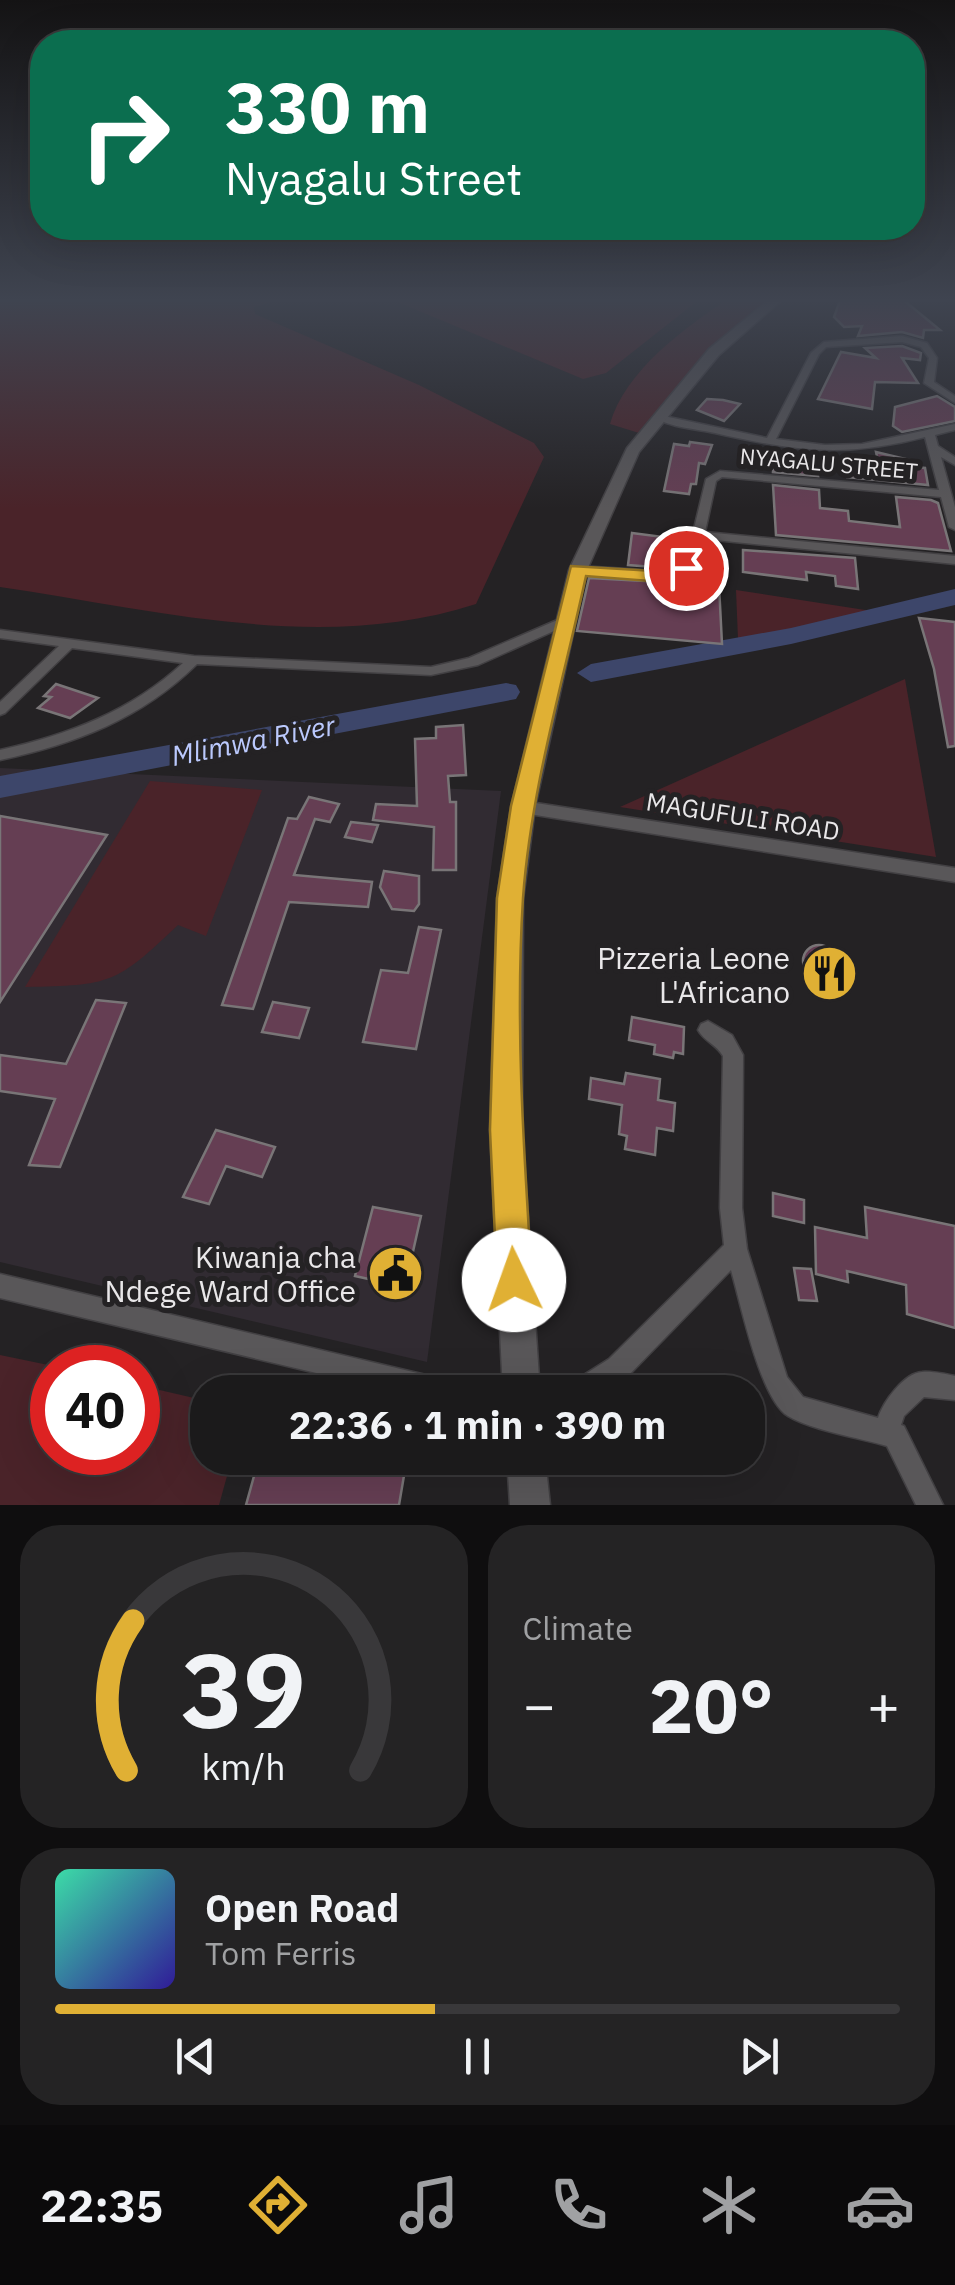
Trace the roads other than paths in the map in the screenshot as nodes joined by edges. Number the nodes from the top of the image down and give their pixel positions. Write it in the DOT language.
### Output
graph roads {
  1 [pos="700,368"];
  2 [pos="807,368"];
  3 [pos="931,368"];
  4 [pos="955,400"];
  5 [pos="658,418"];
  6 [pos="955,427"];
  7 [pos="930,433"];
  8 [pos="770,440"];
  9 [pos="934,448"];
  10 [pos="955,462"];
  11 [pos="945,494"];
  12 [pos="955,528"];
  13 [pos="698,537"];
  14 [pos="955,560"];
  15 [pos="578,570"];
  16 [pos="569,619"];
  17 [pos="0,634"];
  18 [pos="68,646"];
  19 [pos="194,660"];
  20 [pos="0,710"];
  21 [pos="0,756"];
  22 [pos="523,806"];
  23 [pos="955,875"];
  24 [pos="708,1030"];
  25 [pos="736,1249"];
  26 [pos="0,1286"];
  27 [pos="376,1375"];
  28 [pos="520,1375"];
  29 [pos="607,1375"];
  30 [pos="955,1388"];
  31 [pos="887,1430"];
  32 [pos="527,1475"];
  33 [pos="530,1505"];
  34 [pos="930,1505"];
  1 -- 5 [label="street"];
  2 -- 8 [label="street"];
  3 -- 4 [label="street"];
  5 -- 8 [label="street"];
  5 -- 15 [label="street"];
  6 -- 7 [label="street"];
  7 -- 8 [label="street"];
  7 -- 9 [label="street, NYAGALU STREET"];
  9 -- 10 [label="street"];
  9 -- 11 [label="street, NYAGALU STREET"];
  11 -- 12 [label="street, NYAGALU STREET"];
  11 -- 13 [label="street, NYAGALU STREET"];
  13 -- 14 [label="street"];
  13 -- 15 [label="street, NYAGALU STREET"];
  15 -- 16 [label="street"];
  16 -- 19 [label="street"];
  16 -- 22 [label="street"];
  17 -- 18 [label="street"];
  18 -- 19 [label="street"];
  18 -- 20 [label="street"];
  19 -- 21 [label="street"];
  22 -- 23 [label="street, MAGUFULI ROAD"];
  22 -- 28 [label="street"];
  24 -- 25 [label="street"];
  25 -- 29 [label="street"];
  25 -- 31 [label="street"];
  26 -- 27 [label="street"];
  30 -- 31 [label="street"];
  31 -- 34 [label="street"];
  32 -- 33 [label="street"];
}
